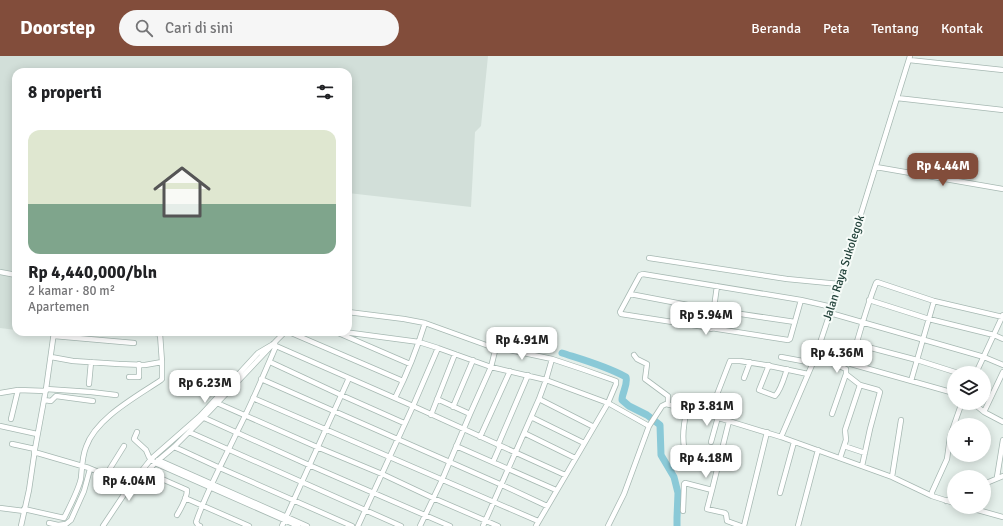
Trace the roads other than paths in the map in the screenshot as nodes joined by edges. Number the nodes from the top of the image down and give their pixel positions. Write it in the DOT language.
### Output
graph roads {
  1 [pos="910,58"];
  2 [pos="1003,70"];
  3 [pos="897,98"];
  4 [pos="1003,110"];
  5 [pos="876,168"];
  6 [pos="1003,189"];
  7 [pos="649,258"];
  8 [pos="0,272"];
  9 [pos="12,274"];
  10 [pos="839,284"];
  11 [pos="717,286"];
  12 [pos="630,294"];
  13 [pos="801,300"];
  14 [pos="869,300"];
  15 [pos="934,301"];
  16 [pos="832,307"];
  17 [pos="714,310"];
  18 [pos="352,313"];
  19 [pos="830,313"];
  20 [pos="1003,316"];
  21 [pos="929,319"];
  22 [pos="795,322"];
  23 [pos="425,323"];
  24 [pos="862,323"];
  25 [pos="711,328"];
  26 [pos="352,333"];
  27 [pos="994,335"];
  28 [pos="54,336"];
  29 [pos="72,336"];
  30 [pos="160,336"];
  31 [pos="281,336"];
  32 [pos="298,336"];
  33 [pos="345,336"];
  34 [pos="1003,339"];
  35 [pos="923,340"];
  36 [pos="419,342"];
  37 [pos="134,343"];
  38 [pos="274,344"];
  39 [pos="856,344"];
  40 [pos="496,347"];
  41 [pos="438,348"];
  42 [pos="455,354"];
  43 [pos="634,355"];
  44 [pos="51,357"];
  45 [pos="781,357"];
  46 [pos="815,358"];
  47 [pos="984,358"];
  48 [pos="473,360"];
  49 [pos="552,360"];
  50 [pos="917,360"];
  51 [pos="91,362"];
  52 [pos="162,362"];
  53 [pos="270,362"];
  54 [pos="750,362"];
  55 [pos="813,363"];
  56 [pos="139,364"];
  57 [pos="410,364"];
  58 [pos="769,365"];
  59 [pos="1003,365"];
  60 [pos="980,366"];
  61 [pos="491,367"];
  62 [pos="787,369"];
  63 [pos="947,370"];
  64 [pos="510,372"];
  65 [pos="1003,372"];
  66 [pos="808,374"];
  67 [pos="846,374"];
  68 [pos="528,375"];
  69 [pos="129,377"];
  70 [pos="349,378"];
  71 [pos="744,378"];
  72 [pos="262,379"];
  73 [pos="546,380"];
  74 [pos="403,381"];
  75 [pos="911,381"];
  76 [pos="89,384"];
  77 [pos="860,385"];
  78 [pos="18,390"];
  79 [pos="46,390"];
  80 [pos="947,391"];
  81 [pos="0,394"];
  82 [pos="116,395"];
  83 [pos="341,395"];
  84 [pos="253,398"];
  85 [pos="395,398"];
  86 [pos="437,399"];
  87 [pos="539,399"];
  88 [pos="44,400"];
  89 [pos="93,401"];
  90 [pos="217,403"];
  91 [pos="608,403"];
  92 [pos="668,404"];
  93 [pos="413,406"];
  94 [pos="454,406"];
  95 [pos="687,408"];
  96 [pos="982,410"];
  97 [pos="333,412"];
  98 [pos="984,412"];
  99 [pos="470,414"];
  100 [pos="832,414"];
  101 [pos="246,415"];
  102 [pos="430,415"];
  103 [pos="709,415"];
  104 [pos="202,416"];
  105 [pos="531,417"];
  106 [pos="718,417"];
  107 [pos="12,419"];
  108 [pos="901,420"];
  109 [pos="729,421"];
  110 [pos="1003,422"];
  111 [pos="404,423"];
  112 [pos="0,426"];
  113 [pos="649,426"];
  114 [pos="594,427"];
  115 [pos="325,430"];
  116 [pos="463,430"];
  117 [pos="137,432"];
  118 [pos="189,432"];
  119 [pos="767,432"];
  120 [pos="237,433"];
  121 [pos="524,433"];
  122 [pos="37,434"];
  123 [pos="480,437"];
  124 [pos="781,437"];
  125 [pos="398,439"];
  126 [pos="1003,440"];
  127 [pos="711,442"];
  128 [pos="794,442"];
  129 [pos="584,443"];
  130 [pos="12,444"];
  131 [pos="124,446"];
  132 [pos="456,446"];
  133 [pos="499,446"];
  134 [pos="844,446"];
  135 [pos="174,447"];
  136 [pos="317,447"];
  137 [pos="228,450"];
  138 [pos="818,450"];
  139 [pos="34,451"];
  140 [pos="515,453"];
  141 [pos="865,453"];
  142 [pos="947,454"];
  143 [pos="389,457"];
  144 [pos="575,458"];
  145 [pos="840,458"];
  146 [pos="154,461"];
  147 [pos="449,462"];
  148 [pos="493,462"];
  149 [pos="687,464"];
  150 [pos="309,465"];
  151 [pos="82,466"];
  152 [pos="862,466"];
  153 [pos="220,468"];
  154 [pos="90,469"];
  155 [pos="508,470"];
  156 [pos="145,471"];
  157 [pos="382,474"];
  158 [pos="106,475"];
  159 [pos="565,476"];
  160 [pos="1003,476"];
  161 [pos="892,477"];
  162 [pos="997,477"];
  163 [pos="442,480"];
  164 [pos="991,480"];
  165 [pos="301,482"];
  166 [pos="212,485"];
  167 [pos="502,485"];
  168 [pos="130,487"];
  169 [pos="556,490"];
  170 [pos="712,490"];
  171 [pos="374,492"];
  172 [pos="780,493"];
  173 [pos="932,496"];
  174 [pos="185,498"];
  175 [pos="433,498"];
  176 [pos="293,500"];
  177 [pos="946,501"];
  178 [pos="494,503"];
  179 [pos="203,506"];
  180 [pos="547,506"];
  181 [pos="0,508"];
  182 [pos="24,510"];
  183 [pos="365,510"];
  184 [pos="683,511"];
  185 [pos="991,514"];
  186 [pos="425,515"];
  187 [pos="177,516"];
  188 [pos="1003,517"];
  189 [pos="286,519"];
  190 [pos="486,521"];
  191 [pos="49,523"];
  192 [pos="537,524"];
  193 [pos="734,525"];
  194 [pos="21,526"];
  195 [pos="103,526"];
  196 [pos="200,526"];
  197 [pos="249,526"];
  198 [pos="282,526"];
  199 [pos="298,526"];
  200 [pos="307,526"];
  201 [pos="352,526"];
  202 [pos="358,526"];
  203 [pos="401,526"];
  204 [pos="420,526"];
  205 [pos="450,526"];
  206 [pos="483,526"];
  207 [pos="498,526"];
  208 [pos="608,526"];
  209 [pos="740,526"];
  210 [pos="744,526"];
  211 [pos="798,526"];
  1 -- 2 [label="street"];
  1 -- 3 [label="street, Jalan Raya Sukolegok"];
  3 -- 4 [label="street"];
  3 -- 5 [label="street, Jalan Raya Sukolegok"];
  5 -- 6 [label="street"];
  5 -- 10 [label="street, Jalan Raya Sukolegok"];
  7 -- 10 [label="street"];
  8 -- 9 [label="street"];
  10 -- 16 [label="street, Jalan Raya Sukolegok"];
  11 -- 12 [label="street"];
  11 -- 13 [label="street"];
  11 -- 17 [label="street"];
  12 -- 17 [label="street"];
  12 -- 25 [label="street"];
  13 -- 16 [label="street"];
  13 -- 22 [label="street"];
  14 -- 15 [label="street"];
  14 -- 21 [label="street"];
  14 -- 24 [label="street"];
  15 -- 20 [label="street"];
  15 -- 21 [label="street"];
  16 -- 19 [label="street, Jalan Raya Sukolegok"];
  17 -- 22 [label="street"];
  17 -- 25 [label="street"];
  18 -- 23 [label="street"];
  19 -- 24 [label="street"];
  19 -- 46 [label="street, Jalan Raya Sukolegok"];
  20 -- 27 [label="street"];
  21 -- 27 [label="street"];
  21 -- 35 [label="street"];
  22 -- 25 [label="street"];
  23 -- 36 [label="street"];
  23 -- 40 [label="street"];
  24 -- 35 [label="street"];
  24 -- 39 [label="street"];
  26 -- 36 [label="street"];
  27 -- 34 [label="street"];
  27 -- 47 [label="street"];
  28 -- 44 [label="street"];
  29 -- 37 [label="street"];
  30 -- 52 [label="street"];
  31 -- 38 [label="street"];
  32 -- 74 [label="street"];
  33 -- 57 [label="street"];
  35 -- 47 [label="street"];
  35 -- 50 [label="street"];
  36 -- 41 [label="street"];
  36 -- 57 [label="street"];
  38 -- 53 [label="street"];
  38 -- 70 [label="street"];
  38 -- 90 [label="street"];
  38 -- 104 [label="street"];
  39 -- 50 [label="street"];
  39 -- 75 [label="street"];
  40 -- 49 [label="street"];
  40 -- 61 [label="street"];
  41 -- 42 [label="street"];
  41 -- 93 [label="street"];
  42 -- 48 [label="street"];
  42 -- 86 [label="street"];
  43 -- 92 [label="street"];
  44 -- 51 [label="street"];
  44 -- 79 [label="street"];
  45 -- 55 [label="street"];
  46 -- 55 [label="street, Jalan Raya Sukolegok"];
  46 -- 67 [label="street"];
  47 -- 59 [label="street"];
  47 -- 60 [label="street"];
  48 -- 61 [label="street"];
  48 -- 94 [label="street"];
  49 -- 73 [label="street"];
  49 -- 91 [label="street"];
  50 -- 63 [label="street"];
  50 -- 75 [label="street"];
  51 -- 56 [label="street"];
  51 -- 76 [label="street"];
  52 -- 56 [label="street"];
  52 -- 151 [label="street"];
  53 -- 72 [label="street"];
  53 -- 83 [label="street"];
  54 -- 58 [label="street"];
  54 -- 71 [label="street"];
  54 -- 103 [label="street"];
  55 -- 66 [label="street, Jalan Raya Sukolegok"];
  56 -- 69 [label="street"];
  57 -- 74 [label="street"];
  58 -- 62 [label="street"];
  58 -- 62 [label="street"];
  61 -- 64 [label="street"];
  61 -- 99 [label="street"];
  62 -- 66 [label="street"];
  64 -- 68 [label="street"];
  64 -- 123 [label="street"];
  65 -- 98 [label="street"];
  66 -- 124 [label="street, Jalan Raya Sukolegok"];
  67 -- 77 [label="street"];
  67 -- 100 [label="street"];
  68 -- 73 [label="street"];
  68 -- 133 [label="street"];
  70 -- 83 [label="street"];
  70 -- 85 [label="street"];
  72 -- 84 [label="street"];
  72 -- 97 [label="street"];
  73 -- 87 [label="street"];
  73 -- 91 [label="street"];
  74 -- 85 [label="street"];
  75 -- 80 [label="street"];
  77 -- 134 [label="street"];
  77 -- 141 [label="street"];
  78 -- 79 [label="street"];
  78 -- 81 [label="street"];
  78 -- 107 [label="street"];
  79 -- 82 [label="street"];
  79 -- 88 [label="street"];
  83 -- 97 [label="street"];
  83 -- 111 [label="street"];
  84 -- 101 [label="street"];
  84 -- 115 [label="street"];
  85 -- 93 [label="street"];
  86 -- 94 [label="street"];
  86 -- 102 [label="street"];
  87 -- 105 [label="street"];
  87 -- 114 [label="street"];
  88 -- 89 [label="street"];
  88 -- 122 [label="street"];
  90 -- 101 [label="street"];
  90 -- 104 [label="street"];
  91 -- 113 [label="street"];
  91 -- 114 [label="street"];
  92 -- 95 [label="street"];
  92 -- 113 [label="street"];
  93 -- 102 [label="street"];
  93 -- 111 [label="street"];
  94 -- 99 [label="street"];
  95 -- 103 [label="street"];
  95 -- 149 [label="street"];
  96 -- 98 [label="street"];
  97 -- 115 [label="street"];
  97 -- 125 [label="street"];
  98 -- 110 [label="street"];
  99 -- 116 [label="street"];
  101 -- 120 [label="street"];
  101 -- 136 [label="street"];
  102 -- 116 [label="street"];
  103 -- 106 [label="street"];
  104 -- 118 [label="street"];
  104 -- 120 [label="street"];
  104 -- 146 [label="street"];
  105 -- 121 [label="street"];
  105 -- 129 [label="street"];
  106 -- 109 [label="street"];
  106 -- 127 [label="street"];
  108 -- 161 [label="street"];
  109 -- 119 [label="street"];
  109 -- 170 [label="street"];
  111 -- 125 [label="street"];
  112 -- 122 [label="street"];
  113 -- 208 [label="street"];
  114 -- 129 [label="street"];
  115 -- 136 [label="street"];
  115 -- 143 [label="street"];
  116 -- 123 [label="street"];
  116 -- 132 [label="street"];
  117 -- 146 [label="street"];
  118 -- 135 [label="street"];
  118 -- 137 [label="street"];
  119 -- 124 [label="street"];
  119 -- 210 [label="street"];
  120 -- 137 [label="street"];
  120 -- 150 [label="street"];
  121 -- 140 [label="street"];
  121 -- 144 [label="street"];
  122 -- 139 [label="street"];
  123 -- 133 [label="street"];
  124 -- 128 [label="street"];
  125 -- 143 [label="street"];
  125 -- 147 [label="street"];
  126 -- 162 [label="street"];
  128 -- 138 [label="street"];
  128 -- 172 [label="street"];
  129 -- 144 [label="street"];
  130 -- 139 [label="street"];
  131 -- 158 [label="street"];
  132 -- 147 [label="street"];
  132 -- 148 [label="street"];
  133 -- 140 [label="street"];
  133 -- 148 [label="street"];
  134 -- 141 [label="street"];
  134 -- 145 [label="street"];
  135 -- 146 [label="street"];
  135 -- 153 [label="street"];
  136 -- 150 [label="street"];
  136 -- 157 [label="street"];
  137 -- 153 [label="street"];
  137 -- 165 [label="street"];
  138 -- 145 [label="street"];
  138 -- 211 [label="street"];
  139 -- 151 [label="street"];
  139 -- 182 [label="street"];
  140 -- 155 [label="street"];
  140 -- 159 [label="street"];
  141 -- 152 [label="street"];
  142 -- 173 [label="street"];
  143 -- 157 [label="street"];
  143 -- 163 [label="street"];
  144 -- 159 [label="street"];
  145 -- 152 [label="street"];
  146 -- 156 [label="street"];
  146 -- 166 [label="street"];
  147 -- 163 [label="street"];
  147 -- 167 [label="street"];
  148 -- 155 [label="street"];
  150 -- 165 [label="street"];
  150 -- 171 [label="street"];
  151 -- 154 [label="street"];
  151 -- 182 [label="street"];
  152 -- 161 [label="street"];
  153 -- 166 [label="street"];
  153 -- 176 [label="street"];
  154 -- 158 [label="street"];
  154 -- 191 [label="street"];
  155 -- 167 [label="street"];
  155 -- 169 [label="street"];
  156 -- 168 [label="street"];
  156 -- 174 [label="street"];
  157 -- 171 [label="street"];
  157 -- 175 [label="street"];
  158 -- 168 [label="street"];
  159 -- 169 [label="street"];
  160 -- 162 [label="street"];
  161 -- 173 [label="street"];
  162 -- 164 [label="street"];
  163 -- 175 [label="street"];
  163 -- 178 [label="street"];
  165 -- 176 [label="street"];
  165 -- 183 [label="street"];
  166 -- 179 [label="street"];
  166 -- 189 [label="street"];
  167 -- 178 [label="street"];
  167 -- 180 [label="street"];
  168 -- 195 [label="street"];
  169 -- 180 [label="street"];
  170 -- 184 [label="street"];
  170 -- 193 [label="street"];
  171 -- 183 [label="street"];
  171 -- 186 [label="street"];
  173 -- 177 [label="street"];
  174 -- 179 [label="street"];
  174 -- 187 [label="street"];
  175 -- 186 [label="street"];
  175 -- 190 [label="street"];
  176 -- 189 [label="street"];
  176 -- 201 [label="street"];
  178 -- 190 [label="street"];
  178 -- 192 [label="street"];
  179 -- 196 [label="street"];
  179 -- 197 [label="street"];
  180 -- 192 [label="street"];
  181 -- 182 [label="street"];
  182 -- 194 [label="street"];
  183 -- 202 [label="street"];
  183 -- 203 [label="street"];
  185 -- 188 [label="street"];
  186 -- 204 [label="street"];
  186 -- 205 [label="street"];
  189 -- 198 [label="street"];
  189 -- 199 [label="street"];
  189 -- 200 [label="street"];
  190 -- 206 [label="street"];
  190 -- 207 [label="street"];
  193 -- 209 [label="street"];
}
